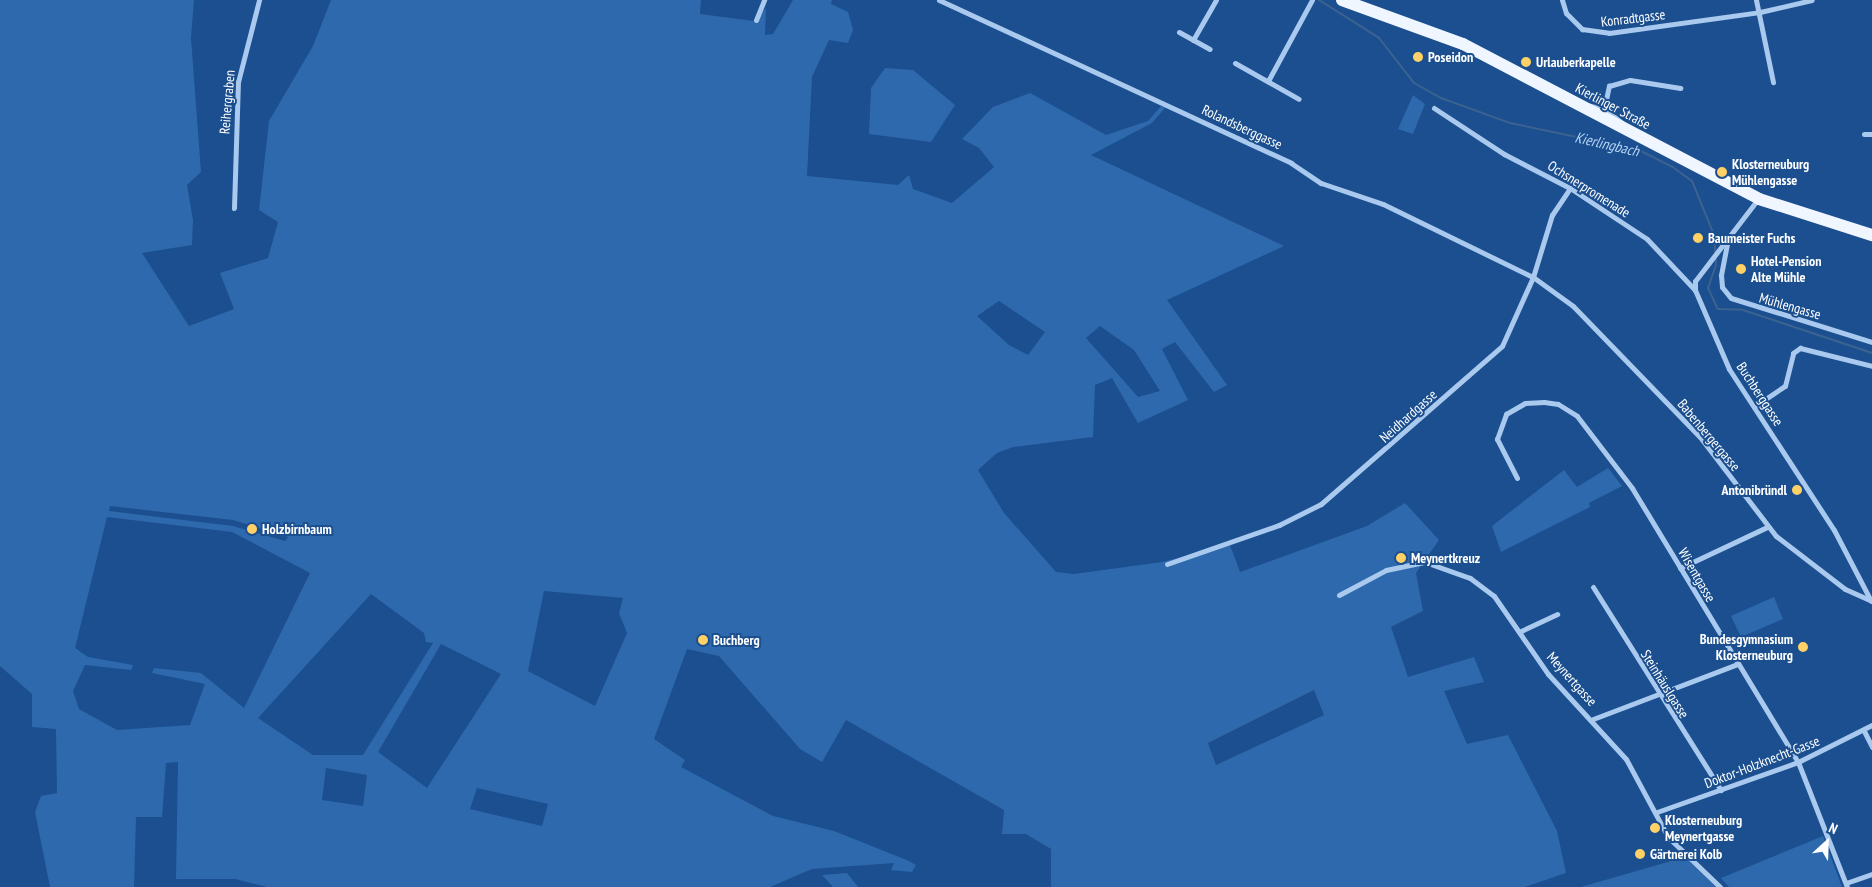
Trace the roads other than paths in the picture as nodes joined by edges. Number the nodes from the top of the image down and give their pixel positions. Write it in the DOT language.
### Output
graph roads {
  1 [pos="259,0"];
  2 [pos="764,0"];
  3 [pos="939,0"];
  4 [pos="1216,0"];
  5 [pos="1312,0"];
  6 [pos="1342,0"];
  7 [pos="1562,0"];
  8 [pos="1756,0"];
  9 [pos="1812,0"];
  10 [pos="1760,12"];
  11 [pos="756,20"];
  12 [pos="1179,32"];
  13 [pos="1193,40"];
  14 [pos="1210,49"];
  15 [pos="1236,63"];
  16 [pos="1268,81"];
  17 [pos="1774,82"];
  18 [pos="1680,88"];
  19 [pos="1299,98"];
  20 [pos="1580,105"];
  21 [pos="1434,108"];
  22 [pos="1604,109"];
  23 [pos="1632,133"];
  24 [pos="1864,134"];
  25 [pos="1872,134"];
  26 [pos="1570,188"];
  27 [pos="1759,199"];
  28 [pos="234,208"];
  29 [pos="1872,235"];
  30 [pos="1727,243"];
  31 [pos="1533,277"];
  32 [pos="1695,290"];
  33 [pos="1872,342"];
  34 [pos="1872,366"];
  35 [pos="1755,406"];
  36 [pos="1517,478"];
  37 [pos="1767,527"];
  38 [pos="1167,564"];
  39 [pos="1680,568"];
  40 [pos="1593,587"];
  41 [pos="1339,595"];
  42 [pos="1872,602"];
  43 [pos="1557,614"];
  44 [pos="1521,631"];
  45 [pos="1738,664"];
  46 [pos="1658,695"];
  47 [pos="1593,719"];
  48 [pos="1872,725"];
  49 [pos="1864,731"];
  50 [pos="1872,747"];
  51 [pos="1798,762"];
  52 [pos="1721,790"];
  53 [pos="1657,812"];
  54 [pos="1872,874"];
  55 [pos="1847,885"];
  56 [pos="1720,887"];
  1 -- 28 [label="street, Reihergraben"];
  2 -- 11 [label="street"];
  3 -- 31 [label="street, Rolandsberggasse"];
  4 -- 13 [label="street"];
  5 -- 16 [label="street"];
  6 -- 20 [label="main road, Kierlinger Straße"];
  7 -- 10 [label="street, Konradtgasse"];
  8 -- 10 [label="street"];
  9 -- 10 [label="street, Konradtgasse"];
  10 -- 17 [label="street"];
  12 -- 13 [label="street"];
  13 -- 14 [label="street"];
  15 -- 16 [label="street"];
  16 -- 19 [label="street"];
  18 -- 22 [label="street"];
  20 -- 22 [label="street"];
  20 -- 23 [label="main road, Kierlinger Straße"];
  21 -- 26 [label="street, Ochsnerpromenade"];
  22 -- 23 [label="street"];
  23 -- 27 [label="main road, Kierlinger Straße"];
  24 -- 25 [label="street"];
  26 -- 31 [label="street, Neidhardgasse"];
  26 -- 32 [label="street, Ochsnerpromenade"];
  27 -- 29 [label="main road, Kierlinger Straße"];
  27 -- 30 [label="street"];
  30 -- 32 [label="street"];
  30 -- 33 [label="street, Mühlengasse"];
  31 -- 37 [label="street, Babenbergergasse"];
  31 -- 38 [label="street, Neidhardgasse"];
  32 -- 35 [label="street, Buchberggasse"];
  34 -- 35 [label="street"];
  35 -- 42 [label="street, Buchberggasse"];
  36 -- 39 [label="street, Wisentgasse"];
  37 -- 39 [label="street"];
  37 -- 42 [label="street, Babenbergergasse"];
  39 -- 45 [label="street, Wisentgasse"];
  40 -- 46 [label="street, Steinhäuslgasse"];
  41 -- 44 [label="street, Meynertgasse"];
  43 -- 44 [label="street"];
  44 -- 47 [label="street, Meynertgasse"];
  45 -- 46 [label="street"];
  45 -- 51 [label="street, Wisentgasse"];
  46 -- 47 [label="street"];
  46 -- 52 [label="street, Steinhäuslgasse"];
  47 -- 53 [label="street, Meynertgasse"];
  48 -- 49 [label="street, Doktor-Holzknecht-Gasse"];
  49 -- 50 [label="street"];
  49 -- 51 [label="street, Doktor-Holzknecht-Gasse"];
  51 -- 52 [label="street, Doktor-Holzknecht-Gasse"];
  51 -- 55 [label="street, Wisentgasse"];
  52 -- 53 [label="street, Doktor-Holzknecht-Gasse"];
  53 -- 56 [label="street, Meynertgasse"];
  54 -- 55 [label="street"];
}
